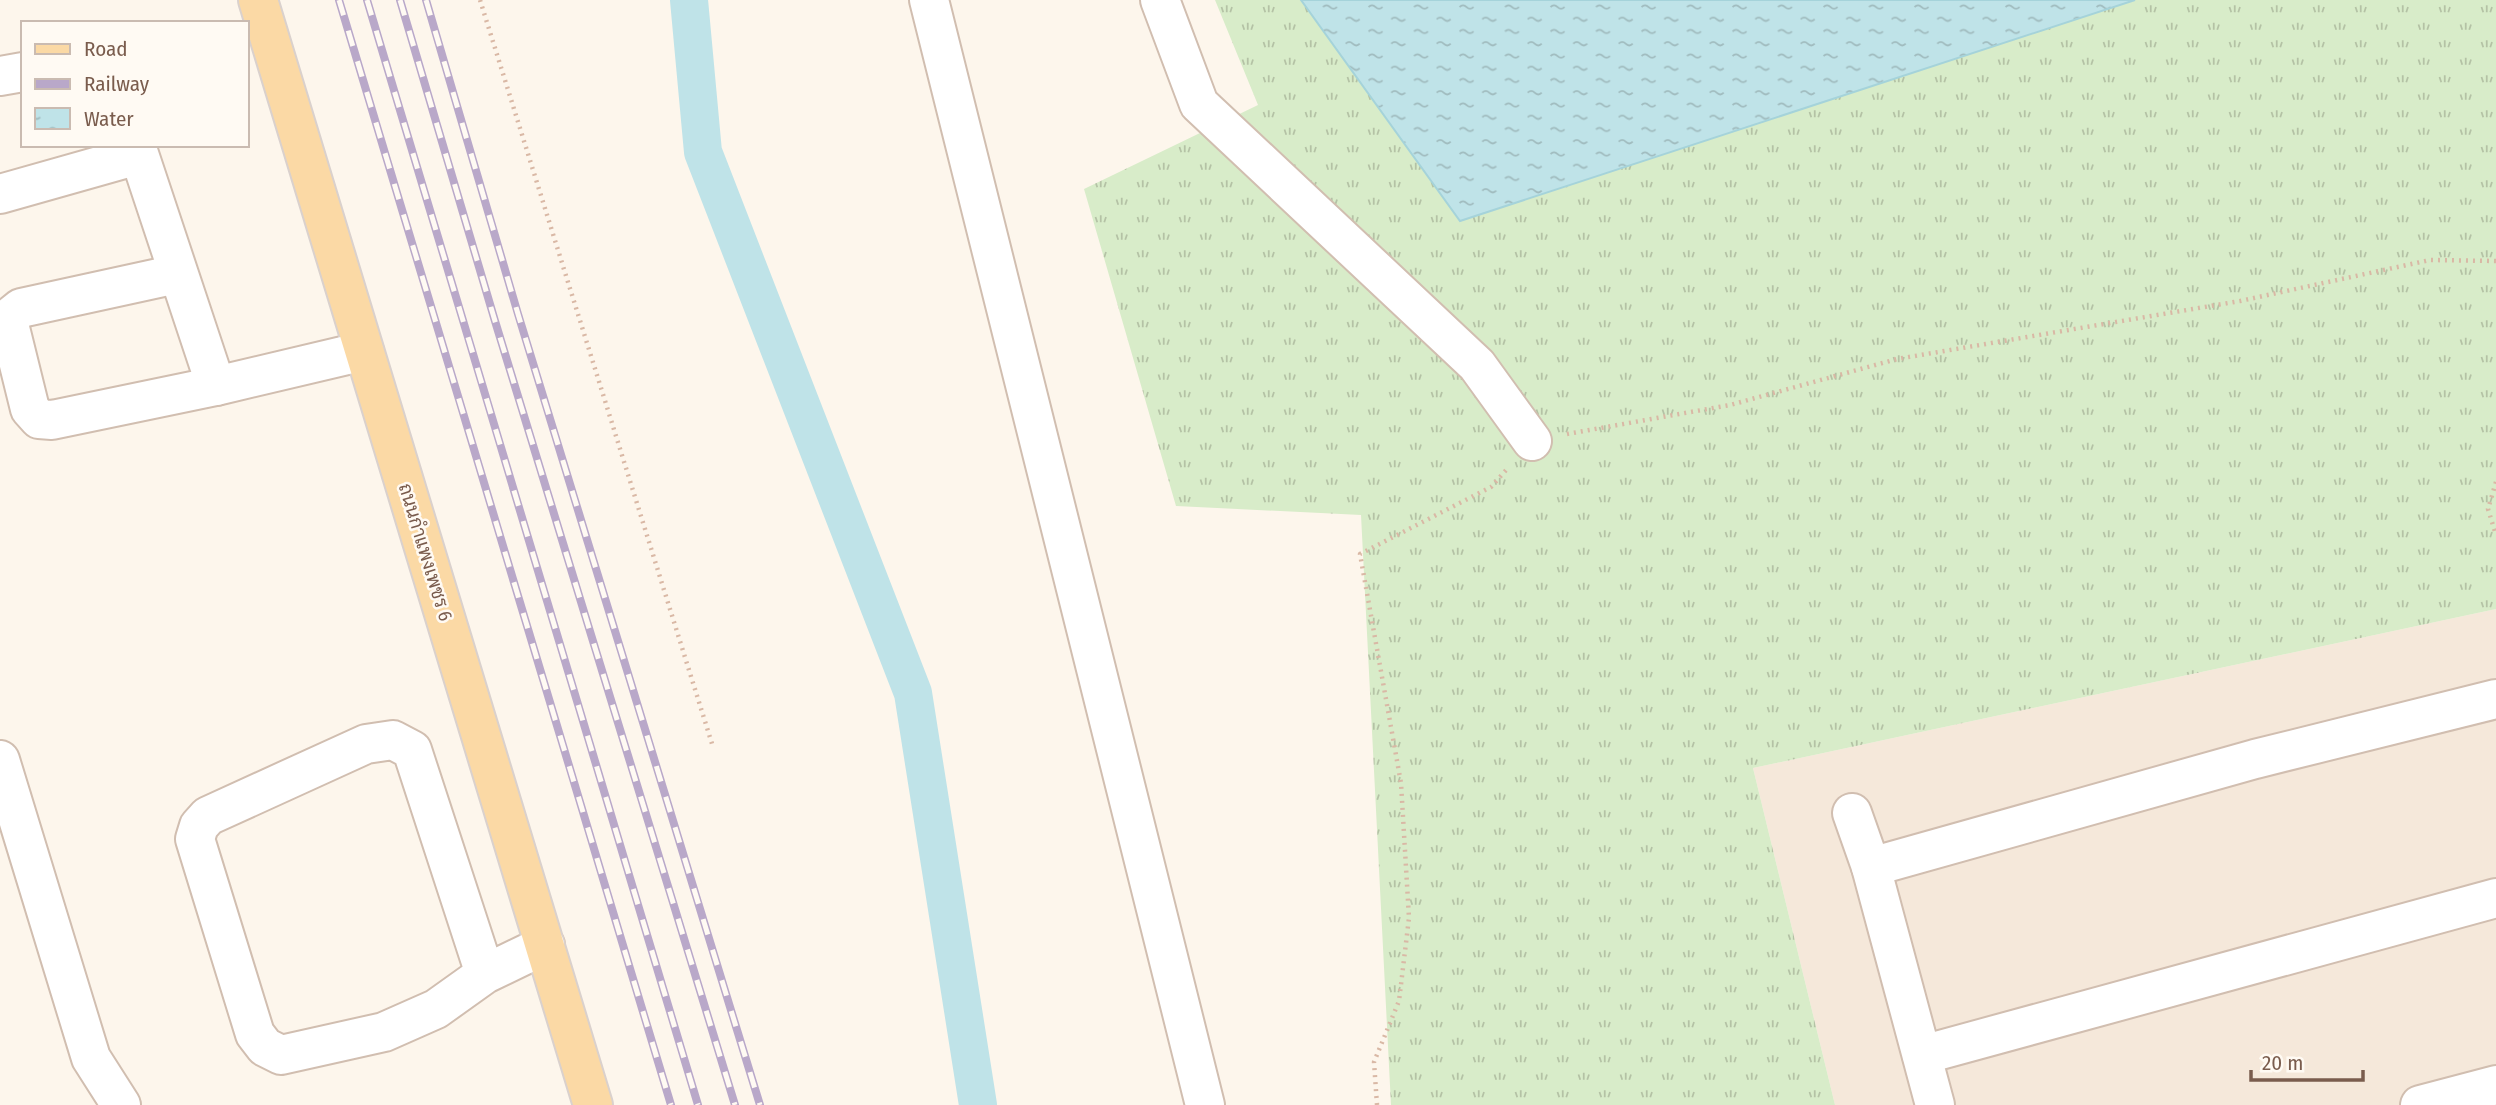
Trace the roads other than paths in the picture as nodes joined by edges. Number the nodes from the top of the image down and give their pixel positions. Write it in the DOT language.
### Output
graph roads {
  1 [pos="258,0"];
  2 [pos="929,0"];
  3 [pos="1160,0"];
  4 [pos="21,72"];
  5 [pos="0,76"];
  6 [pos="137,150"];
  7 [pos="0,194"];
  8 [pos="177,274"];
  9 [pos="364,351"];
  10 [pos="216,386"];
  11 [pos="1532,440"];
  12 [pos="2496,699"];
  13 [pos="0,760"];
  14 [pos="1852,813"];
  15 [pos="1871,867"];
  16 [pos="2496,898"];
  17 [pos="545,945"];
  18 [pos="485,974"];
  19 [pos="1922,1055"];
  20 [pos="2496,1085"];
  21 [pos="121,1105"];
  22 [pos="593,1105"];
  23 [pos="1205,1105"];
  24 [pos="1935,1105"];
  25 [pos="2420,1105"];
  1 -- 9 [label="main road, ถนนกำแพงเพชร 6"];
  2 -- 23 [label="street"];
  3 -- 11 [label="street"];
  4 -- 5 [label="street"];
  6 -- 7 [label="street"];
  6 -- 8 [label="street"];
  8 -- 10 [label="street"];
  8 -- 10 [label="street"];
  9 -- 10 [label="street"];
  9 -- 17 [label="main road, ถนนกำแพงเพชร 6"];
  12 -- 15 [label="street"];
  13 -- 21 [label="street"];
  14 -- 15 [label="street"];
  15 -- 19 [label="street"];
  16 -- 19 [label="street"];
  17 -- 18 [label="street"];
  17 -- 22 [label="main road, ถนนกำแพงเพชร 6"];
  18 -- 18 [label="street"];
  19 -- 24 [label="street"];
  20 -- 25 [label="street"];
}
